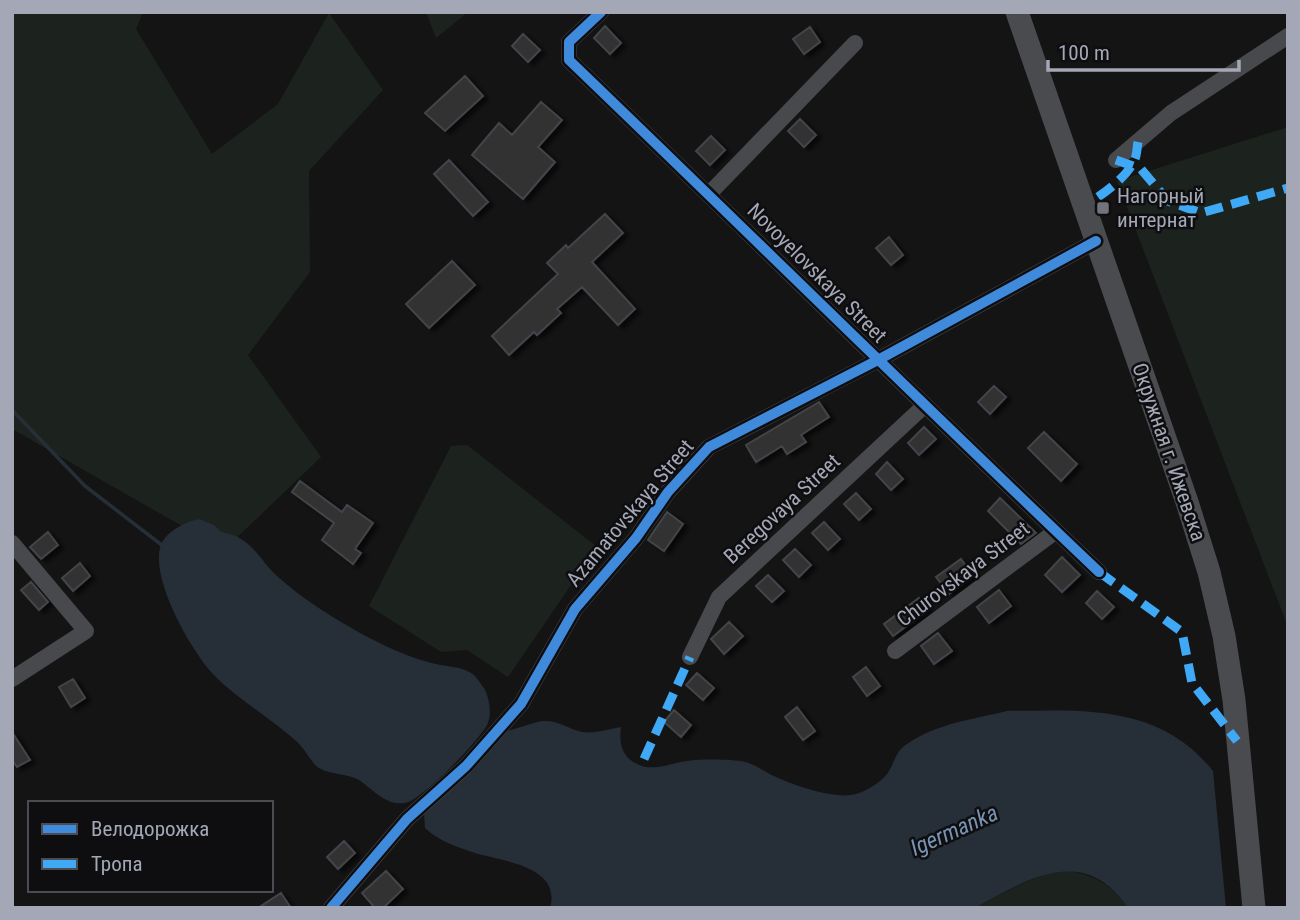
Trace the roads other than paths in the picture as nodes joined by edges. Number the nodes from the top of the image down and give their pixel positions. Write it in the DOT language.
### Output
graph roads {
  1 [pos="601,12"];
  2 [pos="1017,12"];
  3 [pos="1288,36"];
  4 [pos="855,43"];
  5 [pos="1116,160"];
  6 [pos="709,194"];
  7 [pos="1096,241"];
  8 [pos="878,360"];
  9 [pos="924,405"];
  10 [pos="1056,531"];
  11 [pos="12,543"];
  12 [pos="1099,572"];
  13 [pos="895,652"];
  14 [pos="690,657"];
  15 [pos="12,679"];
  16 [pos="331,908"];
  17 [pos="1254,908"];
  1 -- 6 [label="street, Novoyelovskaya Street"];
  2 -- 7 [label="main road, Окружная г. Ижевска"];
  3 -- 5 [label="street"];
  4 -- 6 [label="street"];
  6 -- 8 [label="street, Novoyelovskaya Street"];
  7 -- 8 [label="street, Azamatovskaya Street"];
  7 -- 17 [label="main road, Окружная г. Ижевска"];
  8 -- 9 [label="street, Novoyelovskaya Street"];
  8 -- 16 [label="street, Azamatovskaya Street"];
  9 -- 10 [label="street, Novoyelovskaya Street"];
  9 -- 14 [label="street, Beregovaya Street"];
  10 -- 12 [label="street, Novoyelovskaya Street"];
  10 -- 13 [label="street, Churovskaya Street"];
  11 -- 15 [label="street"];
}
